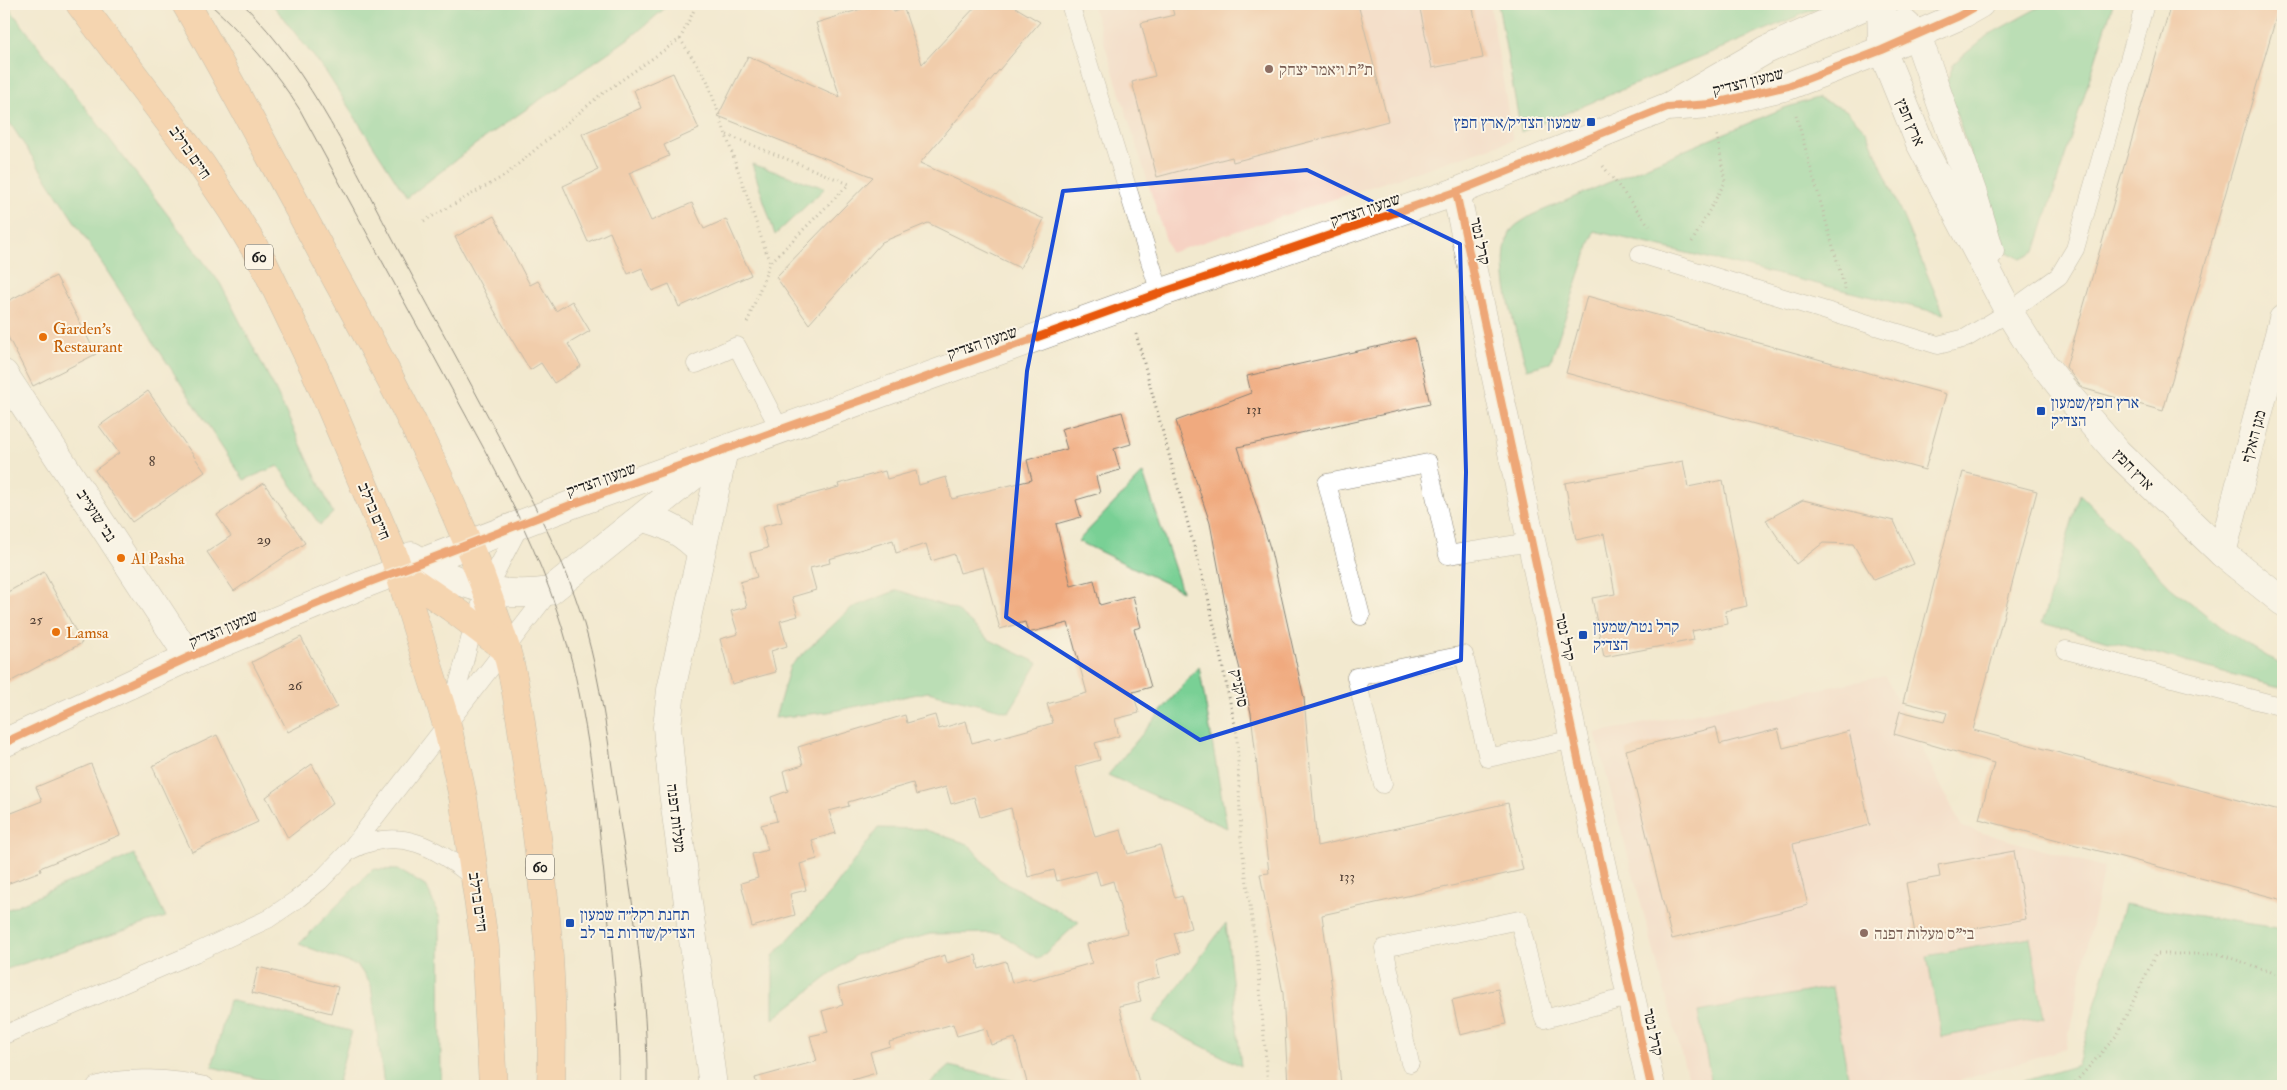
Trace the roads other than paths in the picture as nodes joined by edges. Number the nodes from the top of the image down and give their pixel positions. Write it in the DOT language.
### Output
graph roads {
  1 [pos="80,4"];
  2 [pos="186,4"];
  3 [pos="1070,4"];
  4 [pos="1869,4"];
  5 [pos="1881,4"];
  6 [pos="1886,4"];
  7 [pos="1980,4"];
  8 [pos="2145,4"];
  9 [pos="1917,35"];
  10 [pos="1882,50"];
  11 [pos="1667,107"];
  12 [pos="1456,192"];
  13 [pos="1640,254"];
  14 [pos="1160,293"];
  15 [pos="2009,312"];
  16 [pos="2283,319"];
  17 [pos="696,364"];
  18 [pos="4,374"];
  19 [pos="779,428"];
  20 [pos="724,450"];
  21 [pos="644,518"];
  22 [pos="521,523"];
  23 [pos="1531,542"];
  24 [pos="468,544"];
  25 [pos="701,551"];
  26 [pos="2222,553"];
  27 [pos="410,566"];
  28 [pos="486,590"];
  29 [pos="550,591"];
  30 [pos="2283,602"];
  31 [pos="1361,616"];
  32 [pos="474,624"];
  33 [pos="506,650"];
  34 [pos="2066,650"];
  35 [pos="189,657"];
  36 [pos="2283,707"];
  37 [pos="447,725"];
  38 [pos="1574,739"];
  39 [pos="4,743"];
  40 [pos="1383,784"];
  41 [pos="349,851"];
  42 [pos="476,880"];
  43 [pos="1632,996"];
  44 [pos="4,1035"];
  45 [pos="1410,1063"];
  46 [pos="96,1086"];
  47 [pos="206,1086"];
  48 [pos="493,1086"];
  49 [pos="551,1086"];
  50 [pos="713,1086"];
  51 [pos="1651,1086"];
  1 -- 27 [label="highway, חיים ברלב / 60"];
  2 -- 24 [label="highway, 60"];
  3 -- 14 [label="lane"];
  4 -- 11 [label="street"];
  5 -- 10 [label="street, ארץ חפץ"];
  6 -- 9 [label="street, ארץ חפץ"];
  7 -- 9 [label="street, שמעון הצדיק"];
  8 -- 15 [label="lane"];
  9 -- 10 [label="street, שמעון הצדיק"];
  9 -- 15 [label="street, ארץ חפץ"];
  10 -- 11 [label="street, שמעון הצדיק"];
  10 -- 15 [label="street, ארץ חפץ"];
  11 -- 12 [label="street, שמעון הצדיק"];
  12 -- 14 [label="street, שמעון הצדיק"];
  12 -- 23 [label="street, קרל נטר"];
  13 -- 15 [label="lane"];
  14 -- 19 [label="street, שמעון הצדיק"];
  15 -- 26 [label="street, ארץ חפץ"];
  16 -- 26 [label="street, מגן האלף"];
  17 -- 19 [label="lane"];
  18 -- 35 [label="street, נבי שועייב"];
  19 -- 20 [label="street, שמעון הצדיק"];
  20 -- 21 [label="street, שמעון הצדיק"];
  20 -- 22 [label="street, שמעון הצדיק"];
  20 -- 25 [label="street, מעלות דפנה"];
  21 -- 25 [label="street"];
  21 -- 29 [label="street, שמעון הצדיק"];
  22 -- 24 [label="street, שמעון הצדיק"];
  22 -- 28 [label="lane"];
  23 -- 31 [label="lane"];
  23 -- 38 [label="street, קרל נטר"];
  24 -- 27 [label="street, שמעון הצדיק"];
  24 -- 28 [label="highway, 60"];
  25 -- 50 [label="street, מעלות דפנה"];
  26 -- 30 [label="street, ארץ חפץ"];
  27 -- 28 [label="street"];
  27 -- 32 [label="highway"];
  27 -- 35 [label="street, שמעון הצדיק"];
  27 -- 37 [label="highway, חיים ברלב / 60"];
  28 -- 29 [label="street"];
  28 -- 32 [label="lane"];
  28 -- 33 [label="highway, 60"];
  29 -- 33 [label="lane"];
  32 -- 33 [label="highway"];
  32 -- 37 [label="lane"];
  33 -- 37 [label="lane"];
  33 -- 49 [label="highway, 60"];
  34 -- 36 [label="lane"];
  35 -- 39 [label="street, שמעון הצדיק"];
  37 -- 41 [label="lane"];
  37 -- 42 [label="highway, חיים ברלב / 60"];
  38 -- 40 [label="lane"];
  38 -- 43 [label="street, קרל נטר"];
  41 -- 42 [label="lane"];
  41 -- 44 [label="lane"];
  42 -- 48 [label="highway, חיים ברלב / 60"];
  43 -- 45 [label="lane"];
  43 -- 51 [label="street, קרל נטר"];
  46 -- 47 [label="lane"];
}
